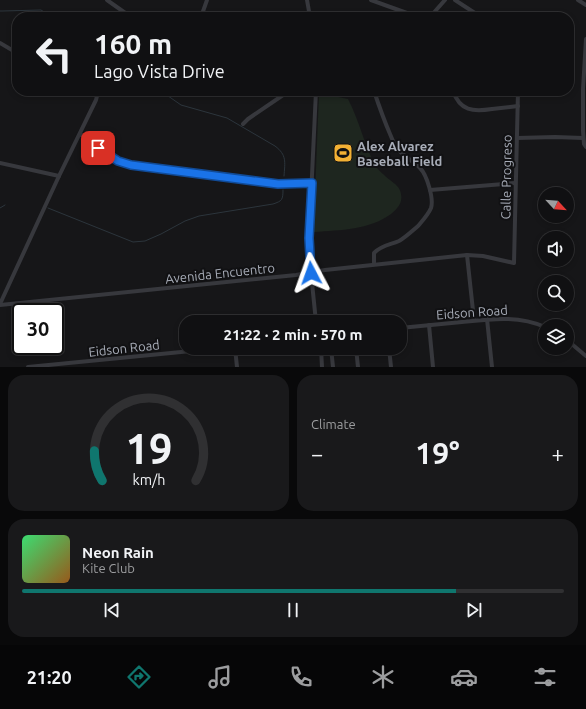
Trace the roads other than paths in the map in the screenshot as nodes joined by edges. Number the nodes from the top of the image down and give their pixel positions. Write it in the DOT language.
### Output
graph roads {
  1 [pos="107,0"];
  2 [pos="207,0"];
  3 [pos="308,0"];
  4 [pos="371,0"];
  5 [pos="445,0"];
  6 [pos="455,0"];
  7 [pos="578,0"];
  8 [pos="586,6"];
  9 [pos="124,12"];
  10 [pos="203,12"];
  11 [pos="309,12"];
  12 [pos="404,12"];
  13 [pos="434,12"];
  14 [pos="473,12"];
  15 [pos="586,39"];
  16 [pos="0,43"];
  17 [pos="12,50"];
  18 [pos="97,96"];
  19 [pos="281,96"];
  20 [pos="316,96"];
  21 [pos="376,96"];
  22 [pos="455,96"];
  23 [pos="518,96"];
  24 [pos="518,106"];
  25 [pos="585,121"];
  26 [pos="243,124"];
  27 [pos="80,134"];
  28 [pos="517,138"];
  29 [pos="583,138"];
  30 [pos="586,147"];
  31 [pos="0,163"];
  32 [pos="59,176"];
  33 [pos="312,183"];
  34 [pos="515,183"];
  35 [pos="430,190"];
  36 [pos="467,255"];
  37 [pos="514,263"];
  38 [pos="374,264"];
  39 [pos="311,273"];
  40 [pos="0,305"];
  41 [pos="315,315"];
  42 [pos="487,319"];
  43 [pos="474,320"];
  44 [pos="538,324"];
  45 [pos="429,325"];
  46 [pos="407,327"];
  47 [pos="574,346"];
  48 [pos="179,353"];
  49 [pos="236,355"];
  50 [pos="321,355"];
  51 [pos="332,355"];
  52 [pos="357,355"];
  53 [pos="390,355"];
  54 [pos="586,356"];
  55 [pos="81,365"];
  56 [pos="28,367"];
  57 [pos="237,367"];
  58 [pos="322,367"];
  59 [pos="333,367"];
  60 [pos="358,367"];
  61 [pos="391,367"];
  62 [pos="433,367"];
  63 [pos="492,367"];
  1 -- 9 [label="street"];
  2 -- 10 [label="street"];
  3 -- 11 [label="street"];
  4 -- 12 [label="street"];
  5 -- 13 [label="street"];
  6 -- 14 [label="street"];
  7 -- 8 [label="street"];
  15 -- 25 [label="street"];
  16 -- 17 [label="street"];
  18 -- 27 [label="street"];
  19 -- 26 [label="street"];
  20 -- 33 [label="street"];
  21 -- 35 [label="street"];
  22 -- 24 [label="street"];
  23 -- 24 [label="street, Calle Progreso"];
  24 -- 28 [label="street, Calle Progreso"];
  25 -- 29 [label="street"];
  27 -- 32 [label="street"];
  27 -- 33 [label="street"];
  28 -- 29 [label="street"];
  28 -- 34 [label="street, Calle Progreso"];
  29 -- 30 [label="street"];
  31 -- 32 [label="street"];
  32 -- 40 [label="street"];
  33 -- 39 [label="street"];
  34 -- 35 [label="street"];
  34 -- 37 [label="street, Calle Progreso"];
  35 -- 38 [label="street"];
  36 -- 37 [label="street, Avenida Encuentro"];
  36 -- 38 [label="street, Avenida Encuentro"];
  36 -- 43 [label="street"];
  38 -- 39 [label="street, Avenida Encuentro"];
  39 -- 40 [label="street, Avenida Encuentro"];
  39 -- 41 [label="street"];
  42 -- 43 [label="street, Eidson Road"];
  42 -- 44 [label="street, Eidson Road"];
  42 -- 63 [label="street"];
  43 -- 45 [label="street, Eidson Road"];
  45 -- 46 [label="street, Eidson Road"];
  45 -- 62 [label="street"];
  47 -- 54 [label="street"];
  48 -- 55 [label="street, Eidson Road"];
  49 -- 57 [label="street"];
  50 -- 58 [label="street"];
  51 -- 59 [label="street"];
  52 -- 60 [label="street"];
  53 -- 61 [label="street"];
  55 -- 56 [label="street, Eidson Road"];
}
